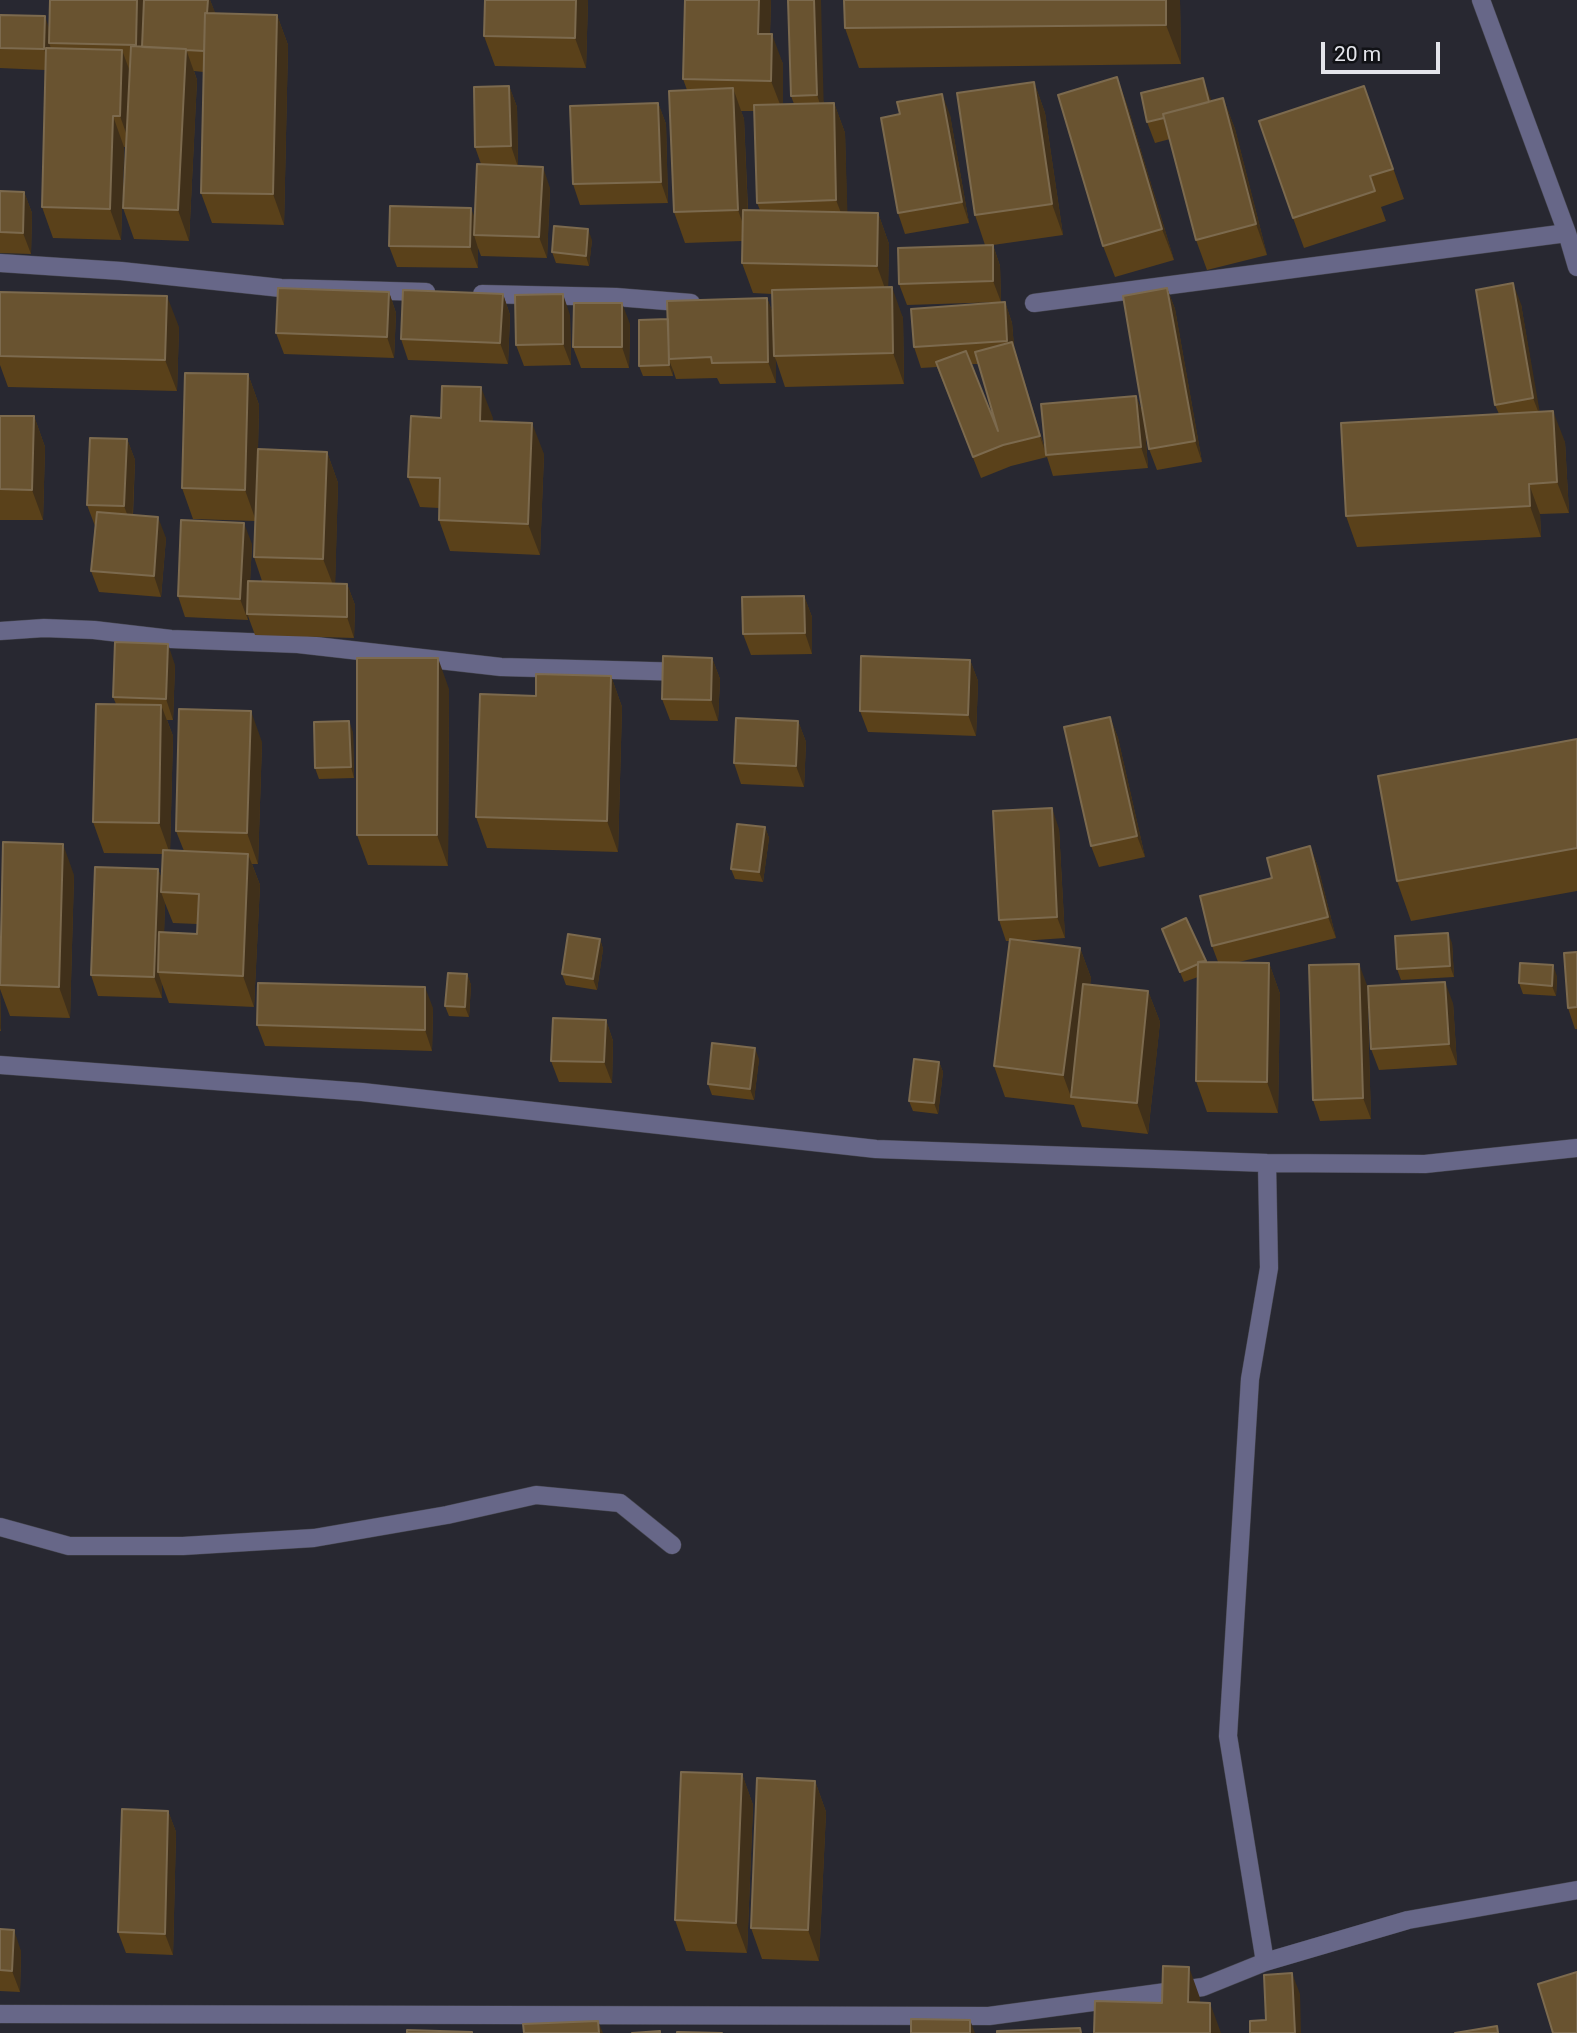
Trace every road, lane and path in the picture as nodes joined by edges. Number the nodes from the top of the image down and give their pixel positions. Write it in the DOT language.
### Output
graph roads {
  1 [pos="1481,0"];
  2 [pos="1567,233"];
  3 [pos="0,263"];
  4 [pos="1577,267"];
  5 [pos="1034,303"];
  6 [pos="709,304"];
  7 [pos="0,631"];
  8 [pos="692,672"];
  9 [pos="0,1065"];
  10 [pos="1577,1148"];
  11 [pos="1267,1163"];
  12 [pos="0,1527"];
  13 [pos="672,1545"];
  14 [pos="1577,1890"];
  15 [pos="1265,1962"];
  16 [pos="0,2014"];
  1 -- 2 [label="street"];
  2 -- 4 [label="street"];
  2 -- 5 [label="street"];
  3 -- 6 [label="street"];
  7 -- 8 [label="street"];
  9 -- 11 [label="street"];
  10 -- 11 [label="street"];
  11 -- 15 [label="street"];
  12 -- 13 [label="street"];
  14 -- 15 [label="street"];
  15 -- 16 [label="street"];
}
